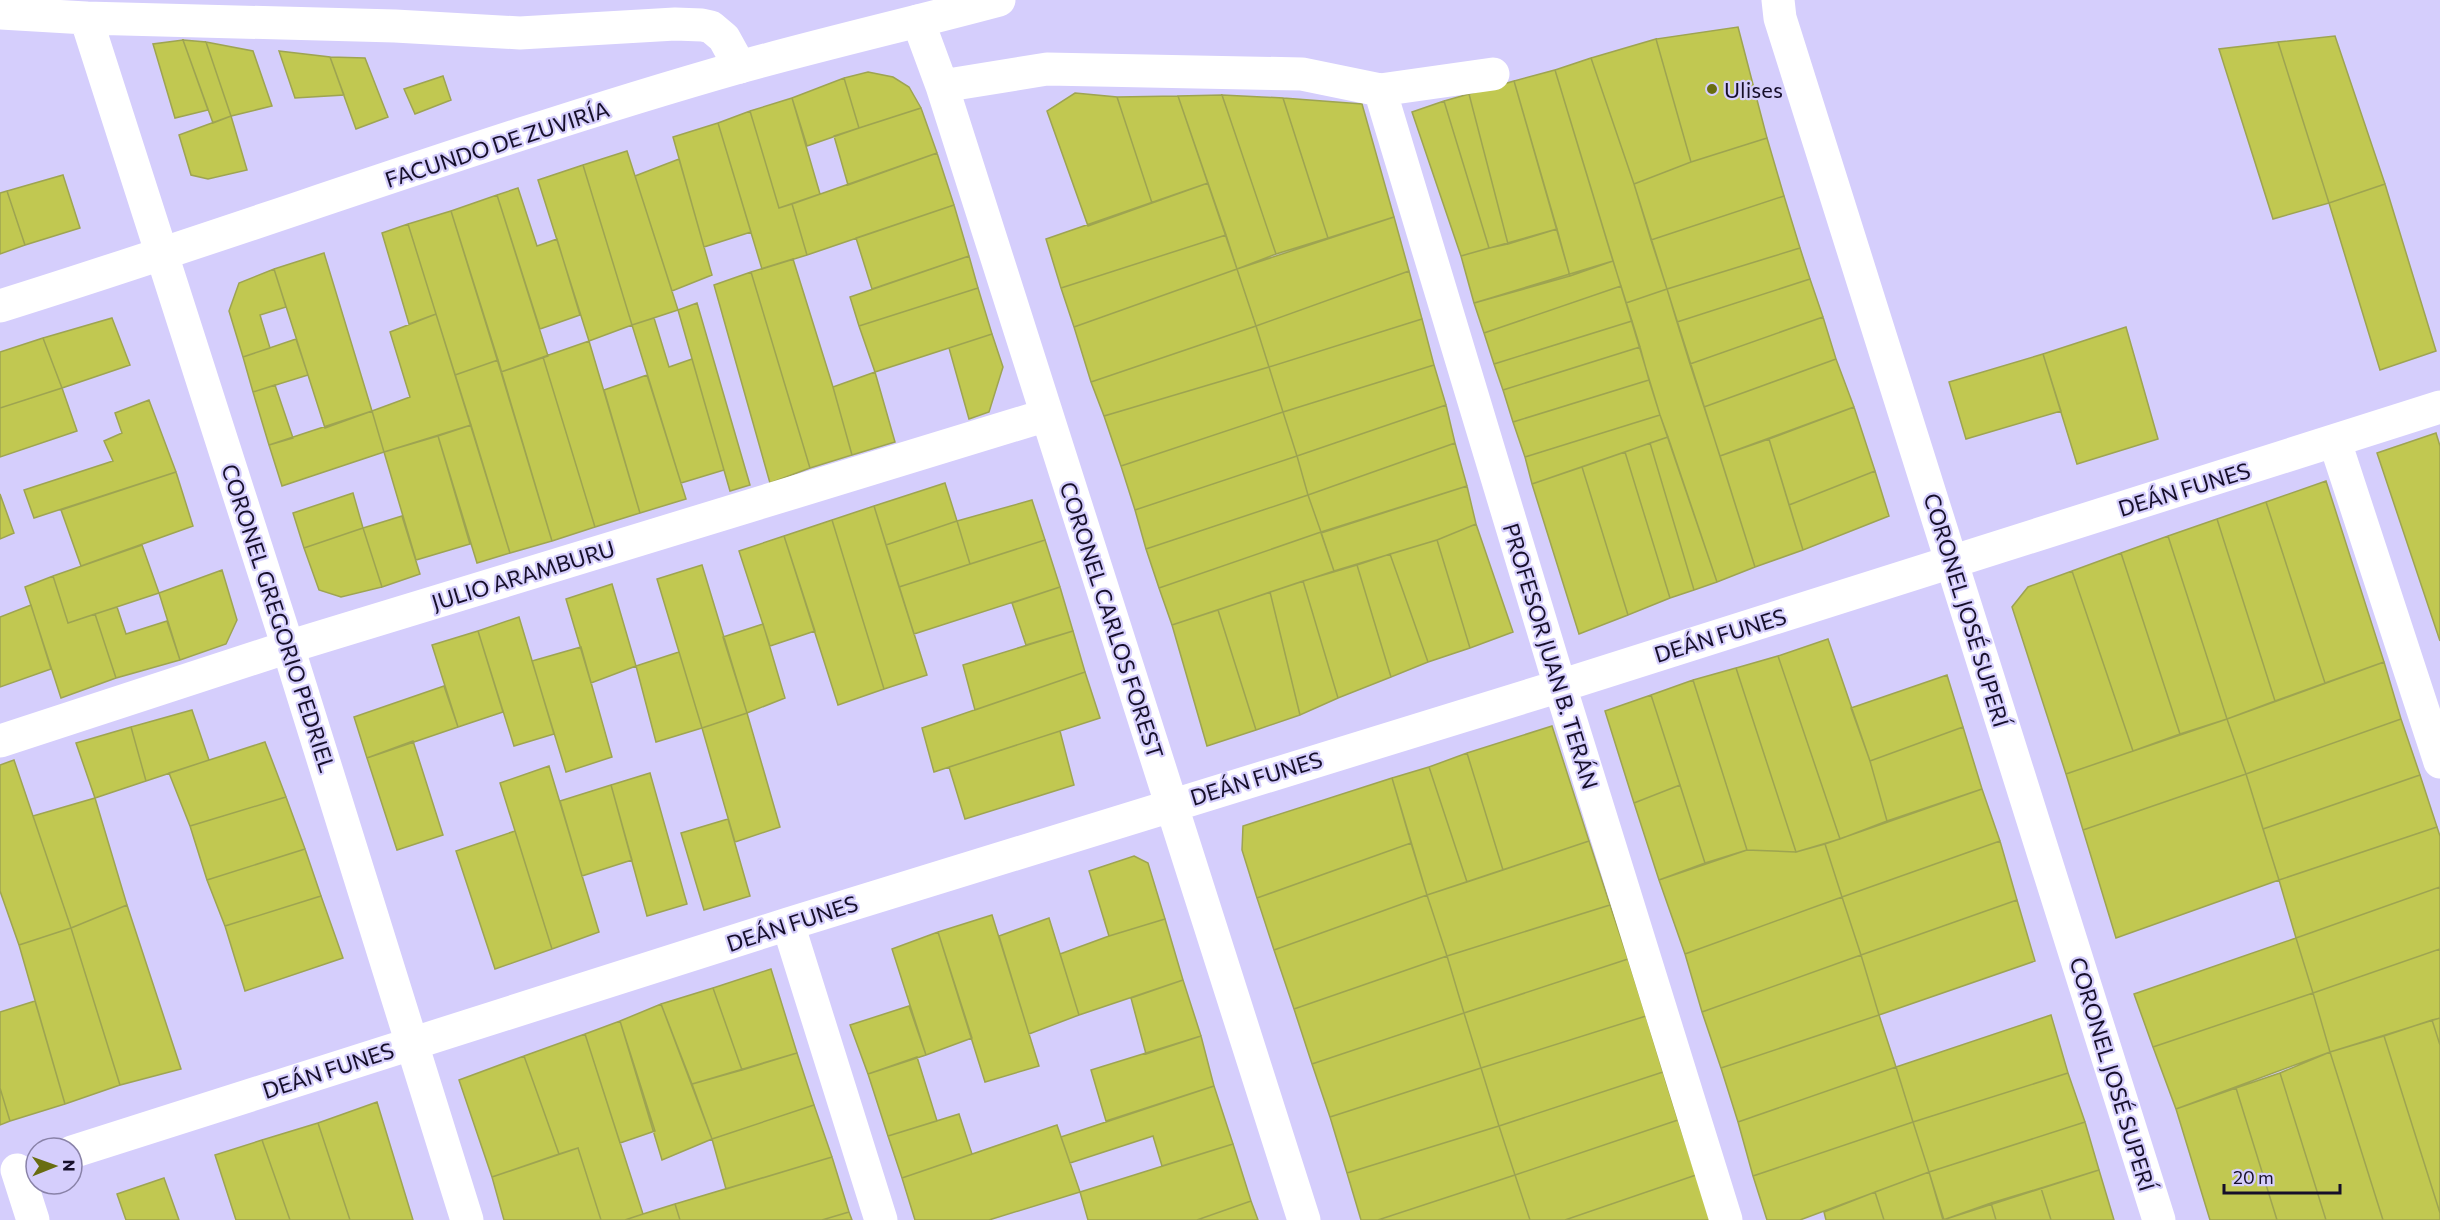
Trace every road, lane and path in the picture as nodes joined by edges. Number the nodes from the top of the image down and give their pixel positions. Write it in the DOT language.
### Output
graph roads {
  1 [pos="999,0"];
  2 [pos="1778,0"];
  3 [pos="0,13"];
  4 [pos="86,18"];
  5 [pos="918,21"];
  6 [pos="740,67"];
  7 [pos="1493,74"];
  8 [pos="942,86"];
  9 [pos="1380,90"];
  10 [pos="163,255"];
  11 [pos="0,306"];
  12 [pos="2440,407"];
  13 [pos="1047,415"];
  14 [pos="2335,442"];
  15 [pos="1952,562"];
  16 [pos="288,647"];
  17 [pos="1560,686"];
  18 [pos="0,741"];
  19 [pos="2440,762"];
  20 [pos="1171,804"];
  21 [pos="788,924"];
  22 [pos="412,1044"];
  23 [pos="84,1148"];
  24 [pos="18,1170"];
  25 [pos="33,1220"];
  26 [pos="467,1220"];
  27 [pos="880,1220"];
  28 [pos="1304,1220"];
  29 [pos="1726,1220"];
  30 [pos="2159,1220"];
  1 -- 5 [label="street, FACUNDO DE ZUVIRÍA"];
  2 -- 15 [label="street, CORONEL JOSÉ SUPERÍ"];
  3 -- 4 [label="street"];
  4 -- 6 [label="street"];
  4 -- 10 [label="street, CORONEL GREGORIO PEDRIEL"];
  5 -- 6 [label="street, FACUNDO DE ZUVIRÍA"];
  5 -- 8 [label="street, CORONEL CARLOS FOREST"];
  6 -- 10 [label="street, FACUNDO DE ZUVIRÍA"];
  7 -- 9 [label="street"];
  8 -- 9 [label="street"];
  8 -- 13 [label="street, CORONEL CARLOS FOREST"];
  9 -- 17 [label="street, PROFESOR JUAN B. TERÁN"];
  10 -- 11 [label="street, FACUNDO DE ZUVIRÍA"];
  10 -- 16 [label="street, CORONEL GREGORIO PEDRIEL"];
  12 -- 14 [label="street, DEÁN FUNES"];
  13 -- 16 [label="street, JULIO ARAMBURU"];
  13 -- 20 [label="street, CORONEL CARLOS FOREST"];
  14 -- 15 [label="street, DEÁN FUNES"];
  14 -- 19 [label="street"];
  15 -- 17 [label="street, DEÁN FUNES"];
  15 -- 30 [label="street, CORONEL JOSÉ SUPERÍ"];
  16 -- 18 [label="street, JULIO ARAMBURU"];
  16 -- 22 [label="street, CORONEL GREGORIO PEDRIEL"];
  17 -- 20 [label="street, DEÁN FUNES"];
  17 -- 29 [label="street, PROFESOR JUAN B. TERÁN"];
  20 -- 21 [label="street, DEÁN FUNES"];
  20 -- 28 [label="street, CORONEL CARLOS FOREST"];
  21 -- 22 [label="street, DEÁN FUNES"];
  21 -- 27 [label="street"];
  22 -- 23 [label="street, DEÁN FUNES"];
  22 -- 26 [label="street, CORONEL GREGORIO PEDRIEL"];
  24 -- 25 [label="street"];
}
